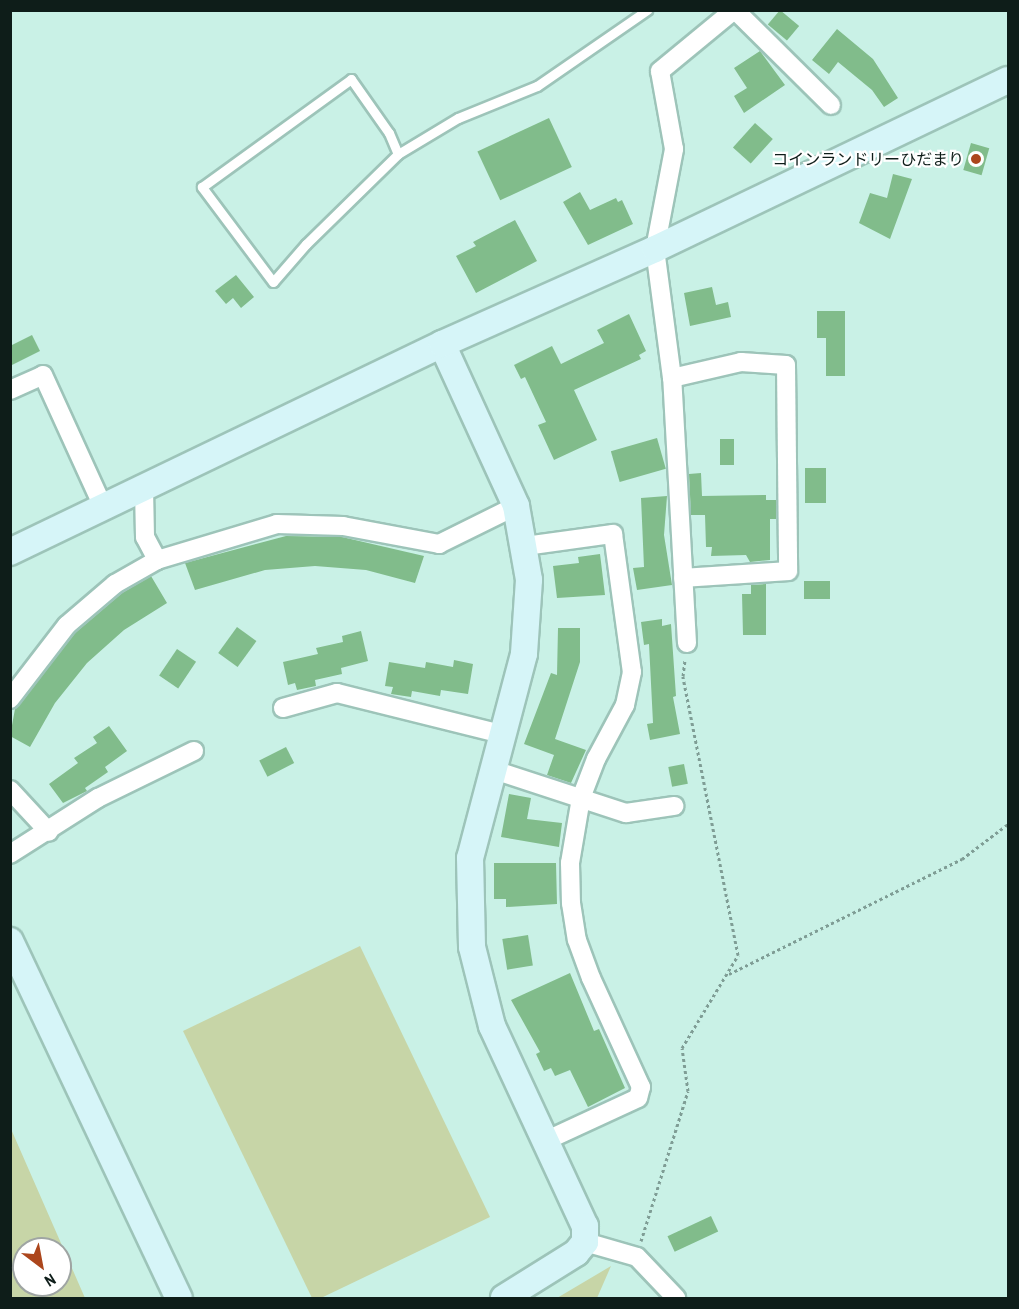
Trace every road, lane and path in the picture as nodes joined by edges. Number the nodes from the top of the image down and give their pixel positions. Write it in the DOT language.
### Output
graph roads {
  1 [pos="647,10"];
  2 [pos="734,10"];
  3 [pos="1008,80"];
  4 [pos="831,105"];
  5 [pos="398,154"];
  6 [pos="655,249"];
  7 [pos="442,344"];
  8 [pos="672,378"];
  9 [pos="10,390"];
  10 [pos="144,489"];
  11 [pos="516,506"];
  12 [pos="104,509"];
  13 [pos="525,546"];
  14 [pos="10,552"];
  15 [pos="157,560"];
  16 [pos="683,578"];
  17 [pos="687,643"];
  18 [pos="10,699"];
  19 [pos="284,708"];
  20 [pos="502,734"];
  21 [pos="194,751"];
  22 [pos="491,769"];
  23 [pos="10,790"];
  24 [pos="581,798"];
  25 [pos="674,806"];
  26 [pos="1008,824"];
  27 [pos="49,832"];
  28 [pos="10,854"];
  29 [pos="10,941"];
  30 [pos="728,975"];
  31 [pos="545,1141"];
  32 [pos="585,1242"];
  33 [pos="636,1257"];
  34 [pos="179,1299"];
  35 [pos="504,1299"];
  36 [pos="676,1299"];
  1 -- 5 [label="lane"];
  2 -- 4 [label="street"];
  2 -- 6 [label="street"];
  3 -- 6 [label="street"];
  5 -- 5 [label="lane"];
  6 -- 7 [label="street"];
  6 -- 8 [label="street"];
  7 -- 10 [label="street"];
  7 -- 11 [label="street"];
  8 -- 16 [label="street"];
  8 -- 16 [label="street"];
  9 -- 12 [label="street"];
  10 -- 12 [label="street"];
  10 -- 15 [label="street"];
  11 -- 13 [label="street"];
  11 -- 15 [label="street"];
  12 -- 14 [label="street"];
  13 -- 20 [label="street"];
  13 -- 24 [label="street"];
  15 -- 18 [label="street"];
  16 -- 17 [label="street"];
  17 -- 30 [label="path"];
  19 -- 20 [label="street"];
  20 -- 22 [label="street"];
  21 -- 27 [label="street"];
  22 -- 24 [label="street"];
  22 -- 31 [label="street"];
  23 -- 27 [label="street"];
  24 -- 25 [label="street"];
  24 -- 31 [label="street"];
  26 -- 30 [label="path"];
  27 -- 28 [label="street"];
  29 -- 34 [label="street"];
  30 -- 33 [label="path"];
  31 -- 32 [label="street"];
  32 -- 33 [label="street"];
  32 -- 35 [label="street"];
  33 -- 36 [label="street"];
}
